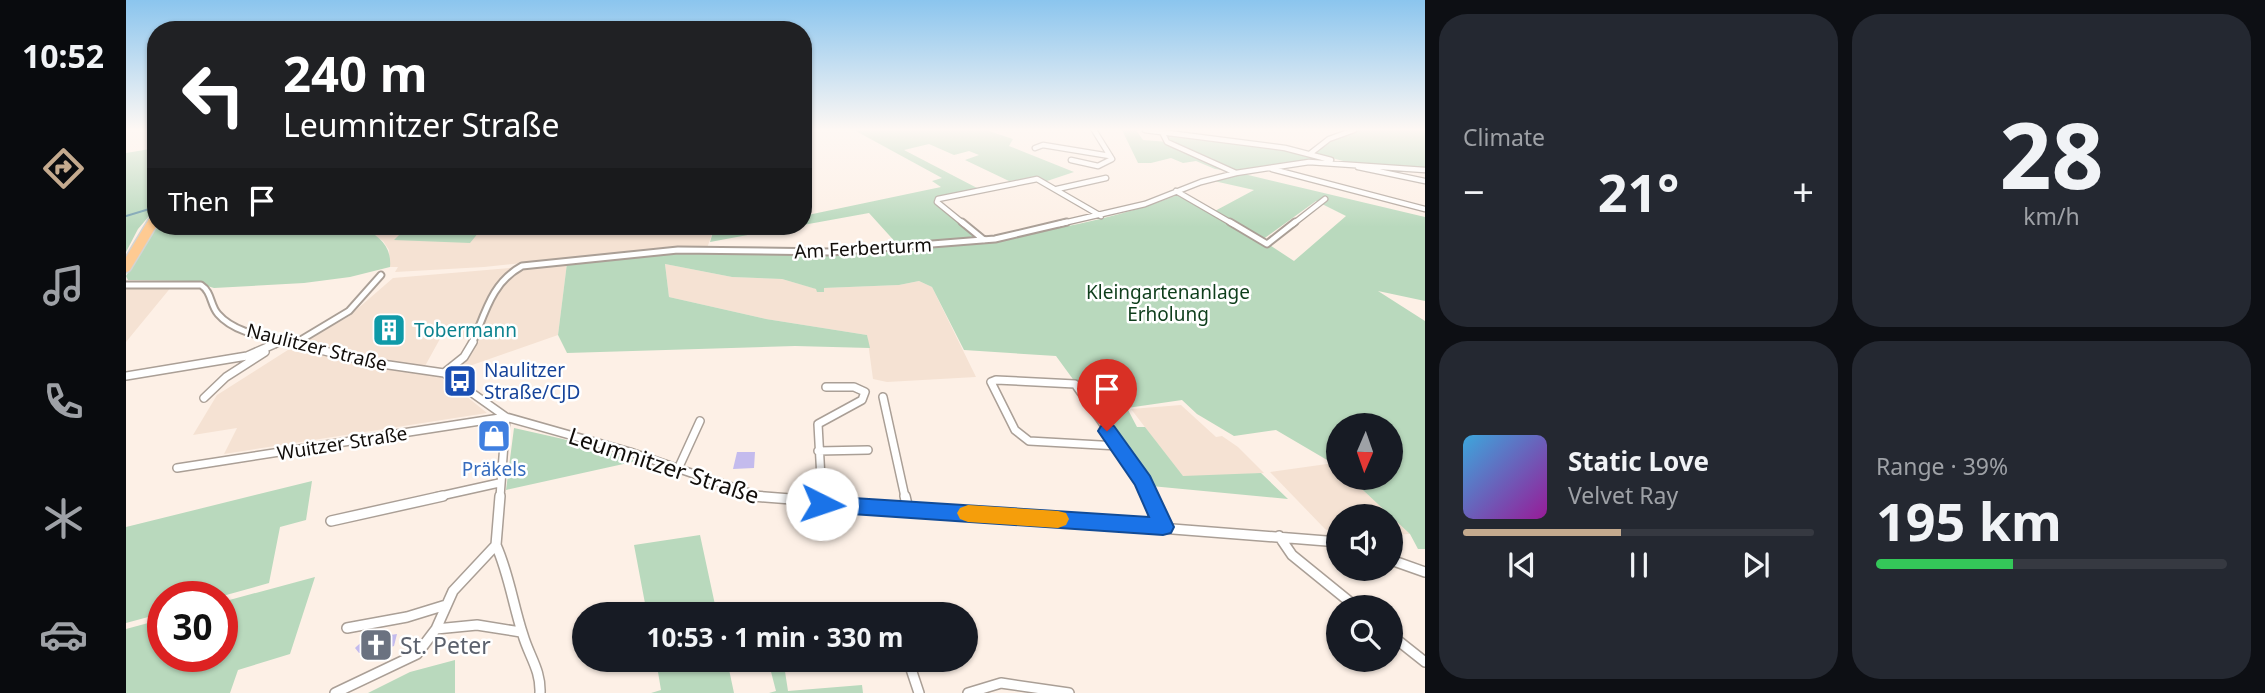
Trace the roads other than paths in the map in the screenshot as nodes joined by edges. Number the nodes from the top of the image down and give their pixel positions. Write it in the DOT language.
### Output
graph roads {
  1 [pos="1082,162"];
  2 [pos="1105,162"];
  3 [pos="1212,162"];
  4 [pos="1307,162"];
  5 [pos="1319,162"];
  6 [pos="1344,162"];
  7 [pos="1351,162"];
  8 [pos="1337,163"];
  9 [pos="1270,169"];
  10 [pos="1425,170"];
  11 [pos="1236,173"];
  12 [pos="1106,178"];
  13 [pos="1425,181"];
  14 [pos="1057,189"];
  15 [pos="1176,191"];
  16 [pos="1325,199"];
  17 [pos="1425,209"];
  18 [pos="1101,216"];
  19 [pos="147,232"];
  20 [pos="984,240"];
  21 [pos="126,267"];
  22 [pos="381,275"];
  23 [pos="126,285"];
  24 [pos="282,341"];
  25 [pos="294,344"];
  26 [pos="444,373"];
  27 [pos="126,376"];
  28 [pos="826,387"];
  29 [pos="883,397"];
  30 [pos="204,398"];
  31 [pos="506,417"];
  32 [pos="700,421"];
  33 [pos="1118,446"];
  34 [pos="868,450"];
  35 [pos="818,451"];
  36 [pos="177,468"];
  37 [pos="678,469"];
  38 [pos="499,484"];
  39 [pos="822,504"];
  40 [pos="908,509"];
  41 [pos="331,521"];
  42 [pos="1163,527"];
  43 [pos="1279,536"];
  44 [pos="1326,541"];
  45 [pos="496,545"];
  46 [pos="1403,564"];
  47 [pos="1425,572"];
  48 [pos="1341,595"];
  49 [pos="446,605"];
  50 [pos="347,628"];
  51 [pos="436,629"];
  52 [pos="521,632"];
  53 [pos="1403,645"];
  54 [pos="1425,663"];
  55 [pos="912,672"];
  56 [pos="335,693"];
  57 [pos="540,693"];
  58 [pos="919,693"];
  59 [pos="968,693"];
  60 [pos="1069,693"];
  1 -- 2 [label="street"];
  3 -- 11 [label="street"];
  4 -- 9 [label="street, Am Ferberturm"];
  5 -- 8 [label="street, Am Ferberturm"];
  6 -- 8 [label="street"];
  7 -- 10 [label="street"];
  8 -- 13 [label="street"];
  9 -- 11 [label="street, Am Ferberturm"];
  9 -- 17 [label="street, Am Ferberturm"];
  11 -- 15 [label="street, Am Ferberturm"];
  12 -- 14 [label="street"];
  14 -- 18 [label="street"];
  14 -- 20 [label="street"];
  15 -- 16 [label="street"];
  15 -- 18 [label="street, Am Ferberturm"];
  18 -- 20 [label="street, Am Ferberturm"];
  19 -- 21 [label="main road"];
  20 -- 26 [label="street, Am Ferberturm"];
  22 -- 25 [label="street"];
  23 -- 24 [label="street, Naulitzer Straße"];
  24 -- 25 [label="street, Naulitzer Straße"];
  24 -- 27 [label="street"];
  24 -- 30 [label="street"];
  25 -- 26 [label="street, Naulitzer Straße"];
  26 -- 31 [label="street, Naulitzer Straße"];
  28 -- 35 [label="street"];
  29 -- 40 [label="street"];
  31 -- 36 [label="street, Wuitzer Straße"];
  31 -- 37 [label="street, Leumnitzer Straße"];
  31 -- 38 [label="street"];
  32 -- 37 [label="street"];
  33 -- 33 [label="street"];
  33 -- 42 [label="street"];
  34 -- 35 [label="street"];
  35 -- 39 [label="street"];
  37 -- 39 [label="street, Leumnitzer Straße"];
  38 -- 41 [label="street"];
  38 -- 45 [label="street"];
  39 -- 40 [label="street, Leumnitzer Straße"];
  40 -- 42 [label="street, Leumnitzer Straße"];
  42 -- 43 [label="street, Leumnitzer Straße"];
  43 -- 44 [label="street, Leumnitzer Straße"];
  43 -- 48 [label="street"];
  45 -- 49 [label="street"];
  45 -- 52 [label="street"];
  46 -- 47 [label="street"];
  49 -- 50 [label="street"];
  49 -- 51 [label="street"];
  51 -- 52 [label="street"];
  51 -- 56 [label="street"];
  52 -- 57 [label="street"];
  53 -- 54 [label="street"];
  55 -- 58 [label="street"];
  59 -- 60 [label="street"];
}
